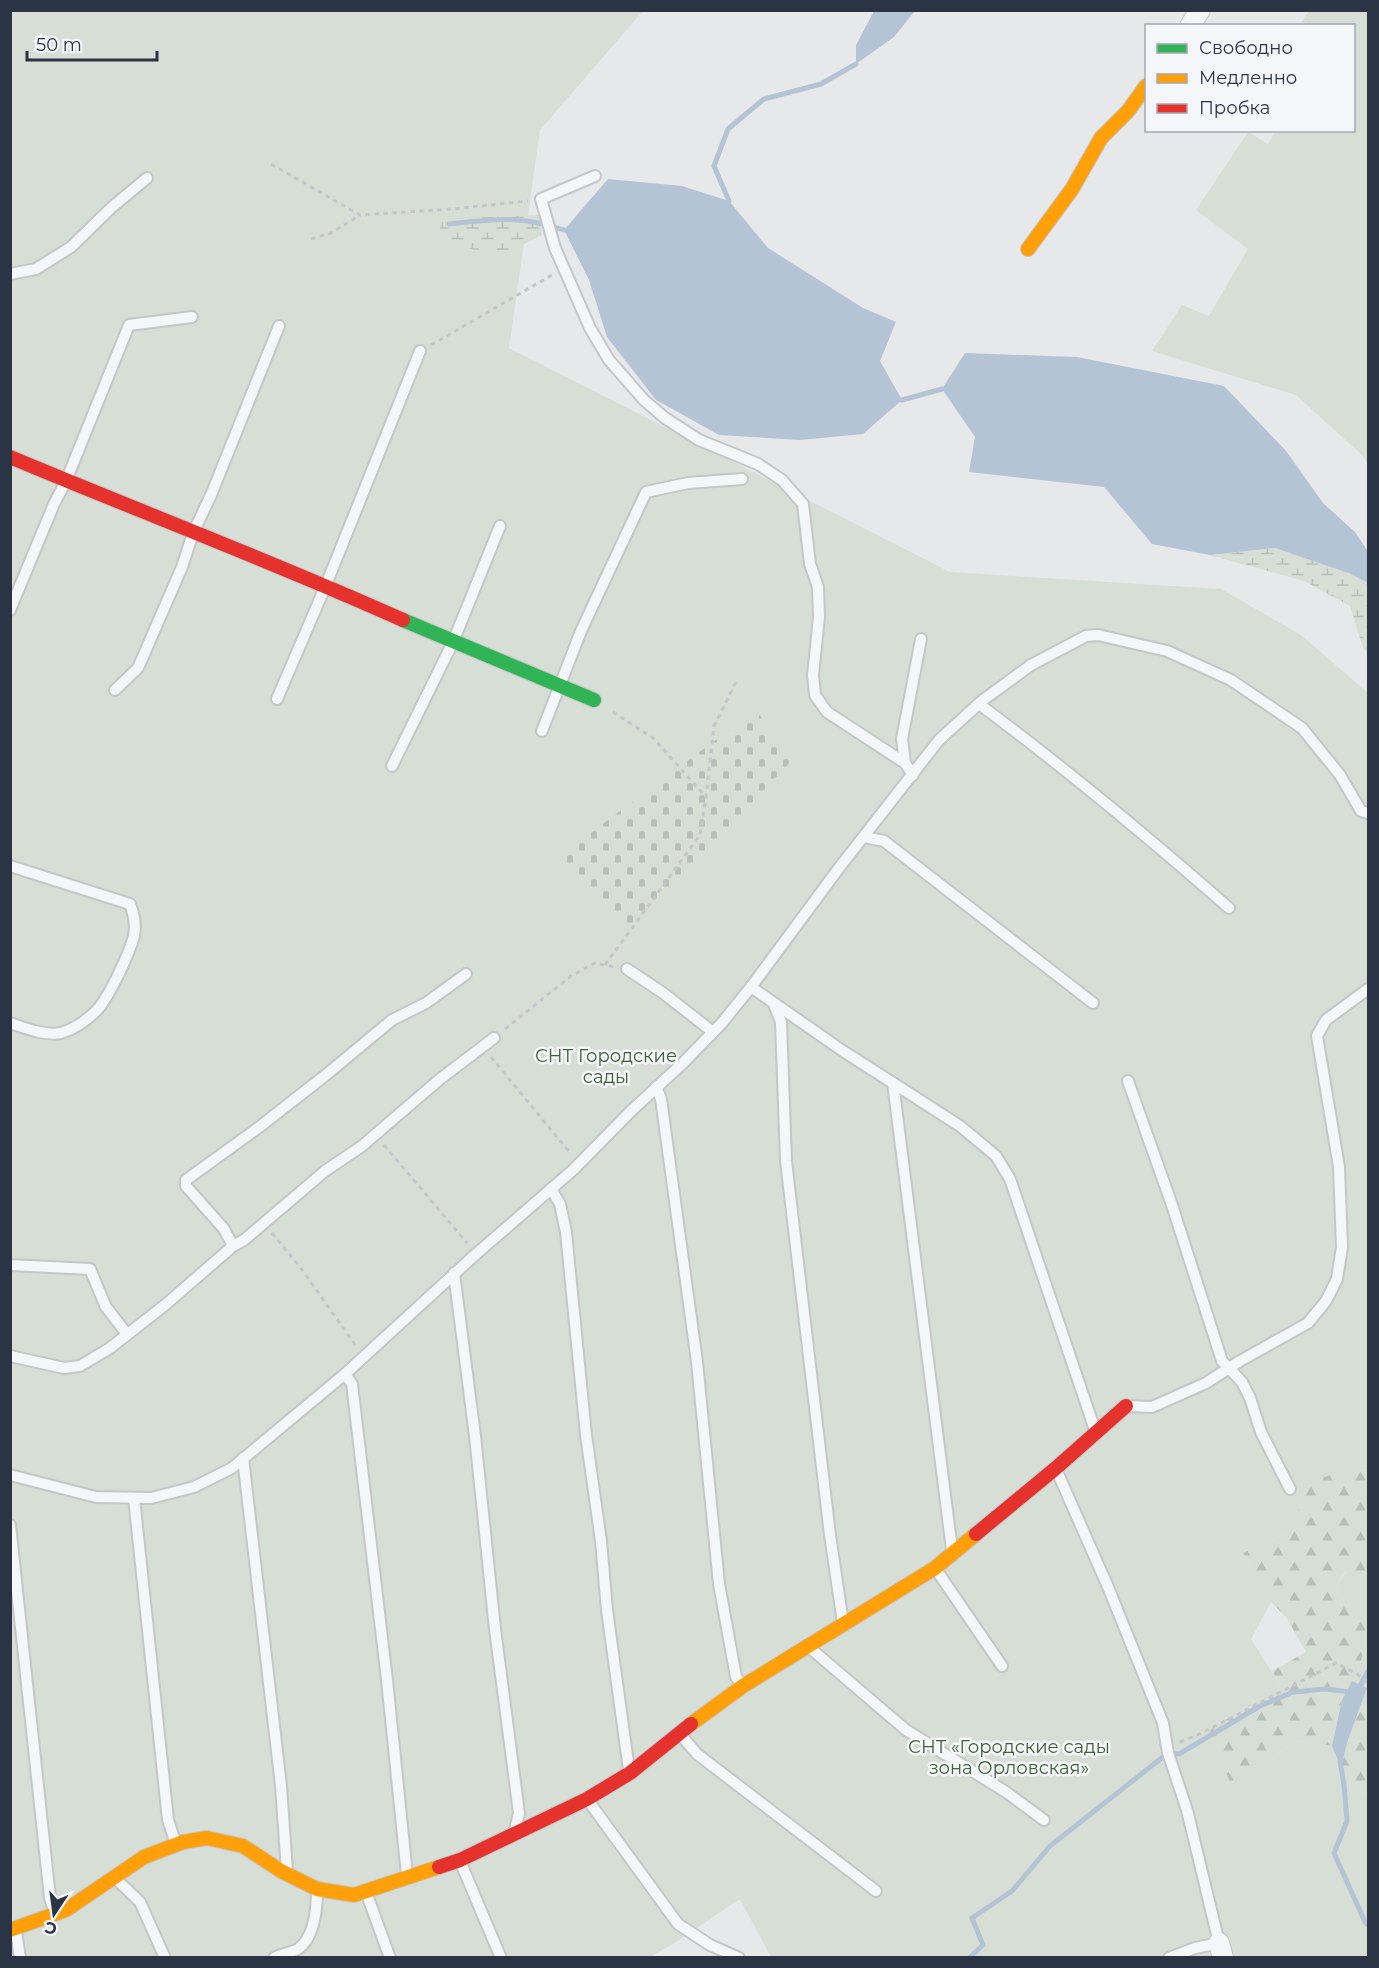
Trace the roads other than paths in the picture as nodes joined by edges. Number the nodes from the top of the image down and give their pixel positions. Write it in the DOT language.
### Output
graph roads {
  1 [pos="1200,10"];
  2 [pos="1191,24"];
  3 [pos="1145,87"];
  4 [pos="595,176"];
  5 [pos="147,177"];
  6 [pos="1028,249"];
  7 [pos="10,274"];
  8 [pos="192,317"];
  9 [pos="279,326"];
  10 [pos="420,351"];
  11 [pos="10,457"];
  12 [pos="742,479"];
  13 [pos="66,481"];
  14 [pos="500,526"];
  15 [pos="193,533"];
  16 [pos="326,585"];
  17 [pos="10,610"];
  18 [pos="921,639"];
  19 [pos="453,642"];
  20 [pos="561,687"];
  21 [pos="115,690"];
  22 [pos="277,699"];
  23 [pos="594,700"];
  24 [pos="979,704"];
  25 [pos="542,731"];
  26 [pos="905,763"];
  27 [pos="392,766"];
  28 [pos="913,775"];
  29 [pos="1368,813"];
  30 [pos="864,837"];
  31 [pos="10,866"];
  32 [pos="1229,908"];
  33 [pos="627,969"];
  34 [pos="466,974"];
  35 [pos="751,987"];
  36 [pos="1368,989"];
  37 [pos="1093,1002"];
  38 [pos="774,1004"];
  39 [pos="10,1023"];
  40 [pos="713,1032"];
  41 [pos="494,1038"];
  42 [pos="1128,1081"];
  43 [pos="893,1083"];
  44 [pos="656,1087"];
  45 [pos="551,1189"];
  46 [pos="233,1246"];
  47 [pos="10,1265"];
  48 [pos="454,1273"];
  49 [pos="128,1334"];
  50 [pos="10,1356"];
  51 [pos="1230,1368"];
  52 [pos="345,1374"];
  53 [pos="1126,1406"];
  54 [pos="1096,1433"];
  55 [pos="243,1458"];
  56 [pos="1056,1468"];
  57 [pos="10,1474"];
  58 [pos="1290,1489"];
  59 [pos="134,1498"];
  60 [pos="10,1525"];
  61 [pos="952,1552"];
  62 [pos="935,1568"];
  63 [pos="844,1624"];
  64 [pos="808,1646"];
  65 [pos="1002,1666"];
  66 [pos="743,1686"];
  67 [pos="679,1733"];
  68 [pos="630,1773"];
  69 [pos="587,1799"];
  70 [pos="1044,1820"];
  71 [pos="515,1833"];
  72 [pos="176,1844"];
  73 [pos="460,1860"];
  74 [pos="287,1874"];
  75 [pos="115,1878"];
  76 [pos="407,1879"];
  77 [pos="317,1889"];
  78 [pos="366,1891"];
  79 [pos="876,1891"];
  80 [pos="55,1914"];
  81 [pos="13,1930"];
  82 [pos="1221,1950"];
  83 [pos="20,1958"];
  84 [pos="165,1958"];
  85 [pos="274,1958"];
  86 [pos="390,1958"];
  87 [pos="501,1958"];
  88 [pos="739,1958"];
  89 [pos="1169,1958"];
  1 -- 2 [label="street"];
  3 -- 6 [label="street"];
  4 -- 26 [label="lane"];
  5 -- 7 [label="lane"];
  8 -- 13 [label="lane"];
  9 -- 15 [label="lane"];
  10 -- 16 [label="lane"];
  11 -- 13 [label="street"];
  12 -- 20 [label="lane"];
  13 -- 15 [label="street"];
  13 -- 17 [label="lane"];
  14 -- 19 [label="lane"];
  15 -- 16 [label="street"];
  15 -- 21 [label="lane"];
  16 -- 19 [label="street"];
  16 -- 22 [label="lane"];
  18 -- 26 [label="lane"];
  19 -- 20 [label="street"];
  19 -- 27 [label="lane"];
  20 -- 23 [label="street"];
  20 -- 25 [label="lane"];
  24 -- 28 [label="lane"];
  24 -- 29 [label="lane"];
  24 -- 32 [label="lane"];
  26 -- 28 [label="lane"];
  28 -- 30 [label="lane"];
  30 -- 35 [label="lane"];
  30 -- 37 [label="lane"];
  31 -- 39 [label="lane"];
  33 -- 40 [label="lane"];
  34 -- 46 [label="lane"];
  35 -- 38 [label="lane"];
  35 -- 40 [label="lane"];
  36 -- 51 [label="lane"];
  38 -- 43 [label="lane"];
  38 -- 63 [label="lane"];
  40 -- 44 [label="lane"];
  41 -- 46 [label="lane"];
  42 -- 51 [label="lane"];
  43 -- 54 [label="lane"];
  43 -- 61 [label="lane"];
  44 -- 45 [label="lane"];
  44 -- 66 [label="lane"];
  45 -- 48 [label="lane"];
  45 -- 68 [label="lane"];
  46 -- 49 [label="lane"];
  47 -- 49 [label="lane"];
  48 -- 52 [label="lane"];
  48 -- 71 [label="lane"];
  49 -- 50 [label="lane"];
  51 -- 53 [label="lane"];
  51 -- 58 [label="lane"];
  52 -- 55 [label="lane"];
  52 -- 76 [label="lane"];
  53 -- 54 [label="street"];
  54 -- 56 [label="street"];
  55 -- 59 [label="lane"];
  55 -- 74 [label="lane"];
  56 -- 61 [label="street"];
  56 -- 82 [label="lane"];
  57 -- 59 [label="lane"];
  59 -- 72 [label="lane"];
  60 -- 80 [label="lane"];
  61 -- 62 [label="street"];
  62 -- 63 [label="street"];
  62 -- 65 [label="lane"];
  63 -- 64 [label="street"];
  64 -- 66 [label="street"];
  64 -- 70 [label="lane"];
  66 -- 67 [label="street"];
  67 -- 68 [label="street"];
  67 -- 79 [label="lane"];
  68 -- 69 [label="street"];
  69 -- 71 [label="street"];
  69 -- 88 [label="lane"];
  71 -- 73 [label="street"];
  72 -- 74 [label="street"];
  72 -- 75 [label="street"];
  73 -- 76 [label="street"];
  73 -- 87 [label="lane"];
  74 -- 77 [label="street"];
  75 -- 80 [label="street"];
  75 -- 84 [label="lane"];
  76 -- 78 [label="street"];
  77 -- 78 [label="street"];
  77 -- 85 [label="lane"];
  78 -- 86 [label="lane"];
  80 -- 81 [label="street"];
  81 -- 83 [label="lane"];
  82 -- 89 [label="lane"];
}
